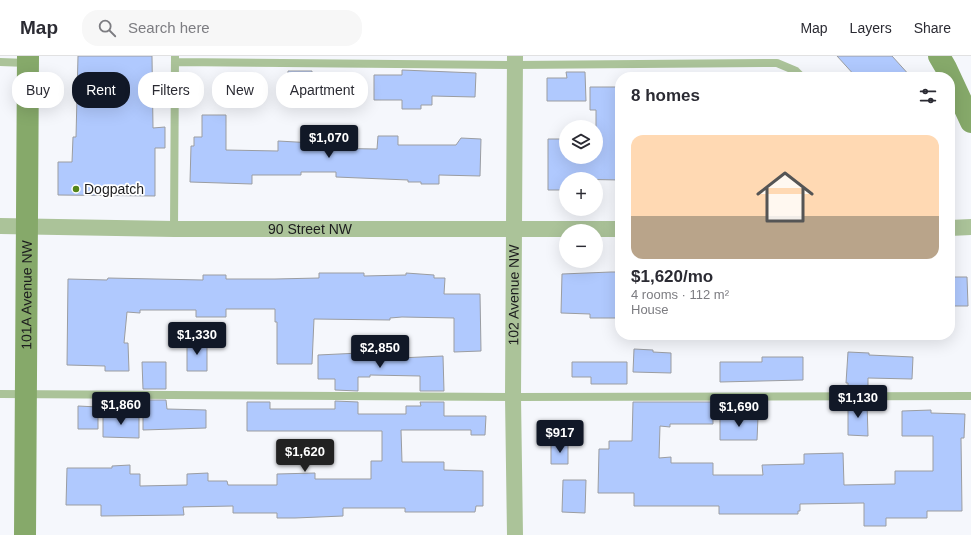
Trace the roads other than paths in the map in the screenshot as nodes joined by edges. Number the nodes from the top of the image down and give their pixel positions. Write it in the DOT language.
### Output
graph roads {
  1 [pos="939,56"];
  2 [pos="28,59"];
  3 [pos="175,59"];
  4 [pos="515,61"];
  5 [pos="0,62"];
  6 [pos="797,72"];
  7 [pos="948,72"];
  8 [pos="955,87"];
  9 [pos="971,122"];
  10 [pos="0,226"];
  11 [pos="26,226"];
  12 [pos="971,227"];
  13 [pos="514,228"];
  14 [pos="955,228"];
  15 [pos="174,229"];
  16 [pos="615,229"];
  17 [pos="0,394"];
  18 [pos="25,394"];
  19 [pos="971,396"];
  20 [pos="513,397"];
  21 [pos="26,535"];
  22 [pos="515,535"];
  1 -- 7 [label="street"];
  2 -- 5 [label="lane"];
  2 -- 11 [label="street, 101A Avenue NW"];
  3 -- 4 [label="lane"];
  3 -- 15 [label="lane"];
  4 -- 6 [label="lane"];
  4 -- 13 [label="street, 102 Avenue NW"];
  8 -- 9 [label="street"];
  10 -- 11 [label="street, 90 Street NW"];
  11 -- 15 [label="street, 90 Street NW"];
  11 -- 18 [label="street, 101A Avenue NW"];
  12 -- 14 [label="street"];
  13 -- 15 [label="street, 90 Street NW"];
  13 -- 16 [label="street, 90 Street NW"];
  13 -- 20 [label="street, 102 Avenue NW"];
  17 -- 18 [label="lane"];
  18 -- 20 [label="lane"];
  18 -- 21 [label="street, 101A Avenue NW"];
  19 -- 20 [label="lane"];
  20 -- 22 [label="street, 102 Avenue NW"];
}
